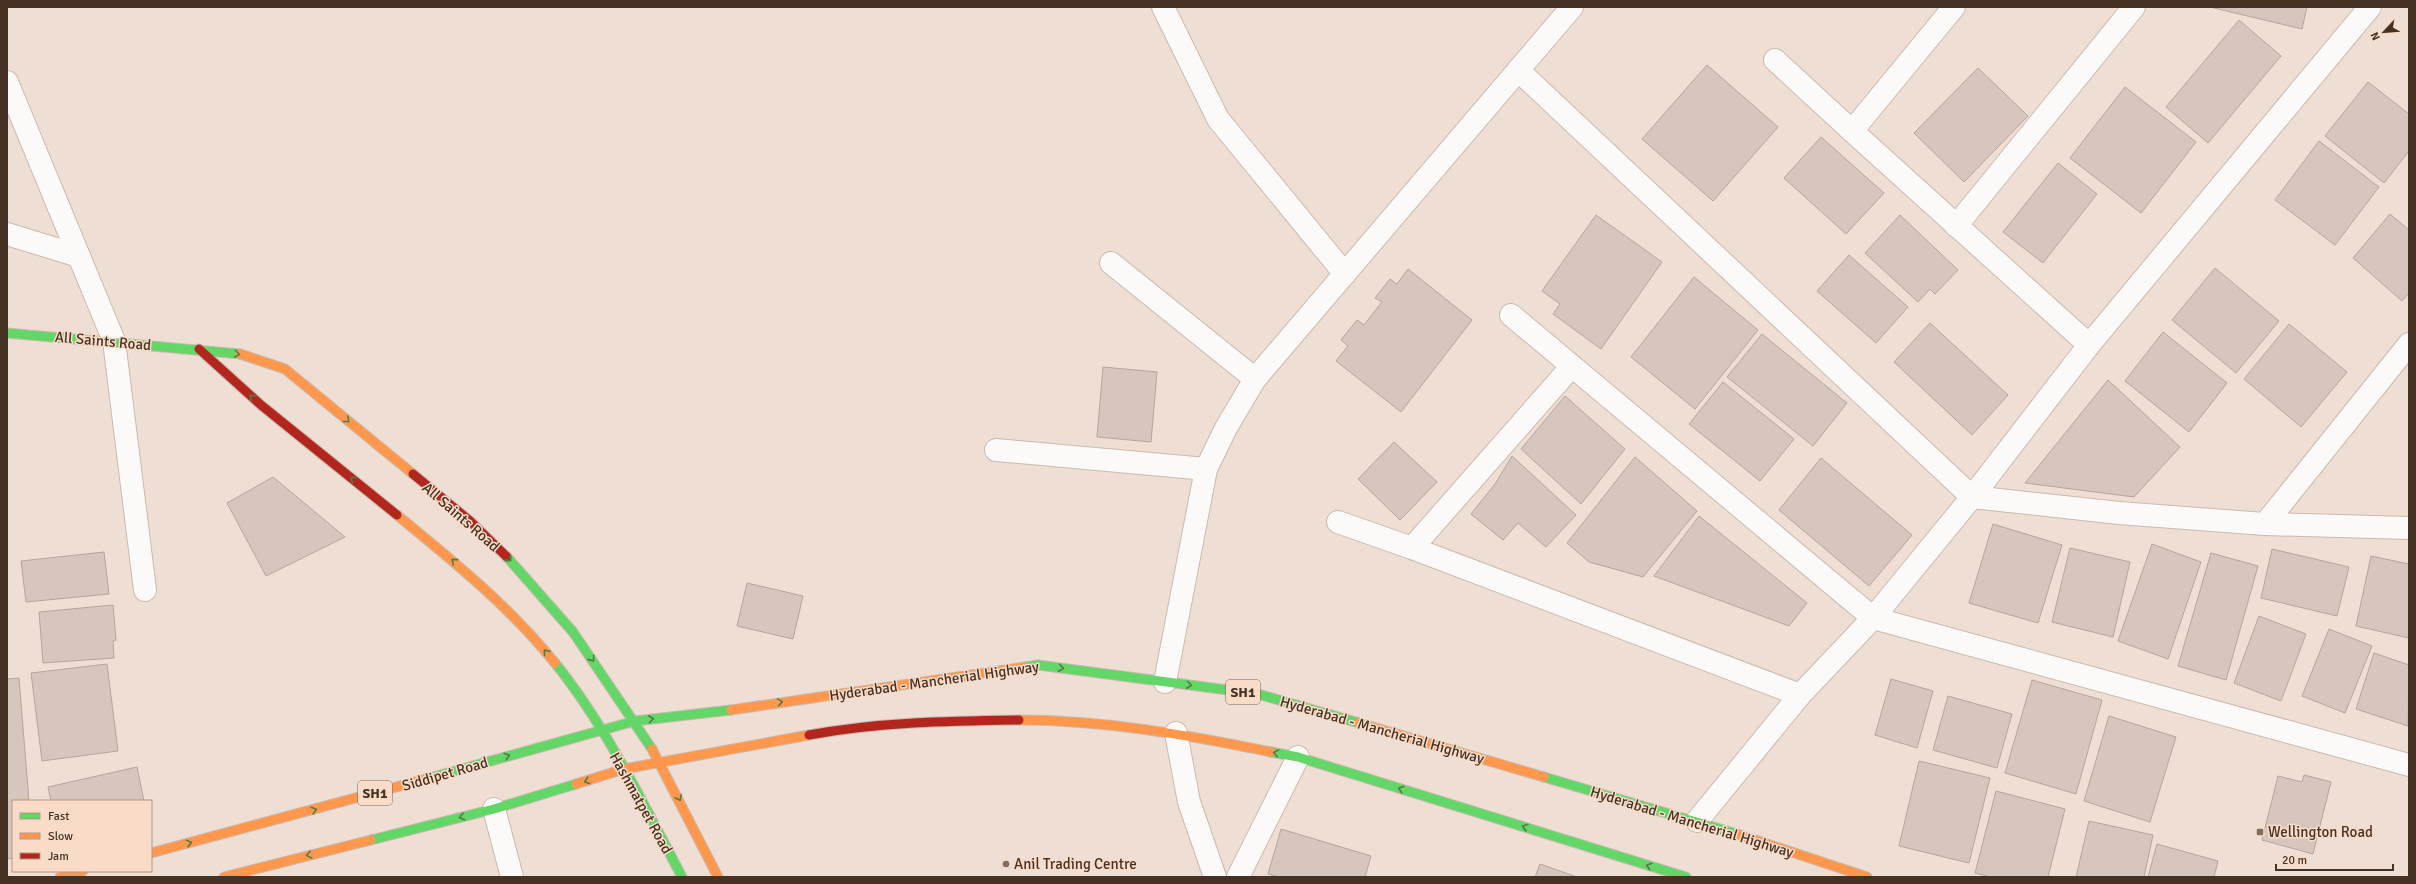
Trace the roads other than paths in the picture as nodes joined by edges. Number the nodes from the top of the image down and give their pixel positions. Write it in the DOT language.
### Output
graph roads {
  1 [pos="1163,7"];
  2 [pos="1572,7"];
  3 [pos="1954,7"];
  4 [pos="2134,7"];
  5 [pos="2370,7"];
  6 [pos="1775,60"];
  7 [pos="1518,70"];
  8 [pos="7,82"];
  9 [pos="1852,131"];
  10 [pos="1956,226"];
  11 [pos="7,234"];
  12 [pos="79,256"];
  13 [pos="1111,263"];
  14 [pos="1345,274"];
  15 [pos="1511,315"];
  16 [pos="7,333"];
  17 [pos="114,341"];
  18 [pos="2409,344"];
  19 [pos="2089,345"];
  20 [pos="199,350"];
  21 [pos="1572,366"];
  22 [pos="1255,379"];
  23 [pos="996,450"];
  24 [pos="1206,469"];
  25 [pos="1972,497"];
  26 [pos="1338,522"];
  27 [pos="2265,524"];
  28 [pos="2409,528"];
  29 [pos="1412,548"];
  30 [pos="145,590"];
  31 [pos="1874,618"];
  32 [pos="1165,682"];
  33 [pos="1800,696"];
  34 [pos="635,720"];
  35 [pos="599,730"];
  36 [pos="1176,733"];
  37 [pos="1298,757"];
  38 [pos="661,764"];
  39 [pos="2409,765"];
  40 [pos="624,769"];
  41 [pos="494,809"];
  42 [pos="1697,821"];
  43 [pos="152,853"];
  44 [pos="79,872"];
  45 [pos="236,875"];
  46 [pos="60,877"];
  47 [pos="512,877"];
  48 [pos="682,877"];
  49 [pos="718,877"];
  50 [pos="1215,877"];
  51 [pos="1238,877"];
  52 [pos="1686,877"];
  53 [pos="1867,877"];
  1 -- 14 [label="street"];
  2 -- 7 [label="street"];
  3 -- 9 [label="street"];
  4 -- 10 [label="street"];
  5 -- 19 [label="street"];
  6 -- 9 [label="street"];
  7 -- 14 [label="street"];
  7 -- 25 [label="street"];
  8 -- 12 [label="street"];
  9 -- 10 [label="street"];
  10 -- 19 [label="street"];
  11 -- 12 [label="street"];
  12 -- 17 [label="street"];
  13 -- 22 [label="street"];
  14 -- 22 [label="street"];
  15 -- 21 [label="street"];
  16 -- 17 [label="main road, All Saints Road"];
  17 -- 20 [label="main road, All Saints Road"];
  17 -- 30 [label="street"];
  18 -- 27 [label="street"];
  19 -- 25 [label="street"];
  20 -- 34 [label="main road, All Saints Road, one-way"];
  35 -- 20 [label="main road, one-way"];
  21 -- 29 [label="street"];
  21 -- 31 [label="street"];
  22 -- 24 [label="street"];
  23 -- 24 [label="street"];
  24 -- 32 [label="street"];
  25 -- 27 [label="street"];
  25 -- 31 [label="street"];
  26 -- 29 [label="street"];
  27 -- 28 [label="street"];
  29 -- 33 [label="street"];
  31 -- 33 [label="street"];
  31 -- 39 [label="street"];
  34 -- 32 [label="main road, Hyderabad - Mancherial Highway / SH1, one-way"];
  32 -- 42 [label="main road, Hyderabad - Mancherial Highway / SH1, one-way"];
  33 -- 42 [label="street"];
  34 -- 35 [label="main road, Hyderabad - Mancherial Highway / SH1"];
  34 -- 38 [label="main road, All Saints Road"];
  35 -- 40 [label="main road, Hashmatpet Road"];
  43 -- 35 [label="main road, Siddipet Road / SH1, one-way"];
  37 -- 36 [label="main road, one-way"];
  36 -- 38 [label="main road"];
  36 -- 50 [label="street"];
  37 -- 51 [label="street"];
  52 -- 37 [label="main road, one-way"];
  38 -- 40 [label="main road"];
  38 -- 49 [label="main road, one-way"];
  40 -- 41 [label="main road, one-way"];
  40 -- 48 [label="main road, Hashmatpet Road"];
  41 -- 45 [label="main road, one-way"];
  41 -- 47 [label="street"];
  42 -- 53 [label="main road, Hyderabad - Mancherial Highway / SH1"];
  44 -- 46 [label="main road"];
}
